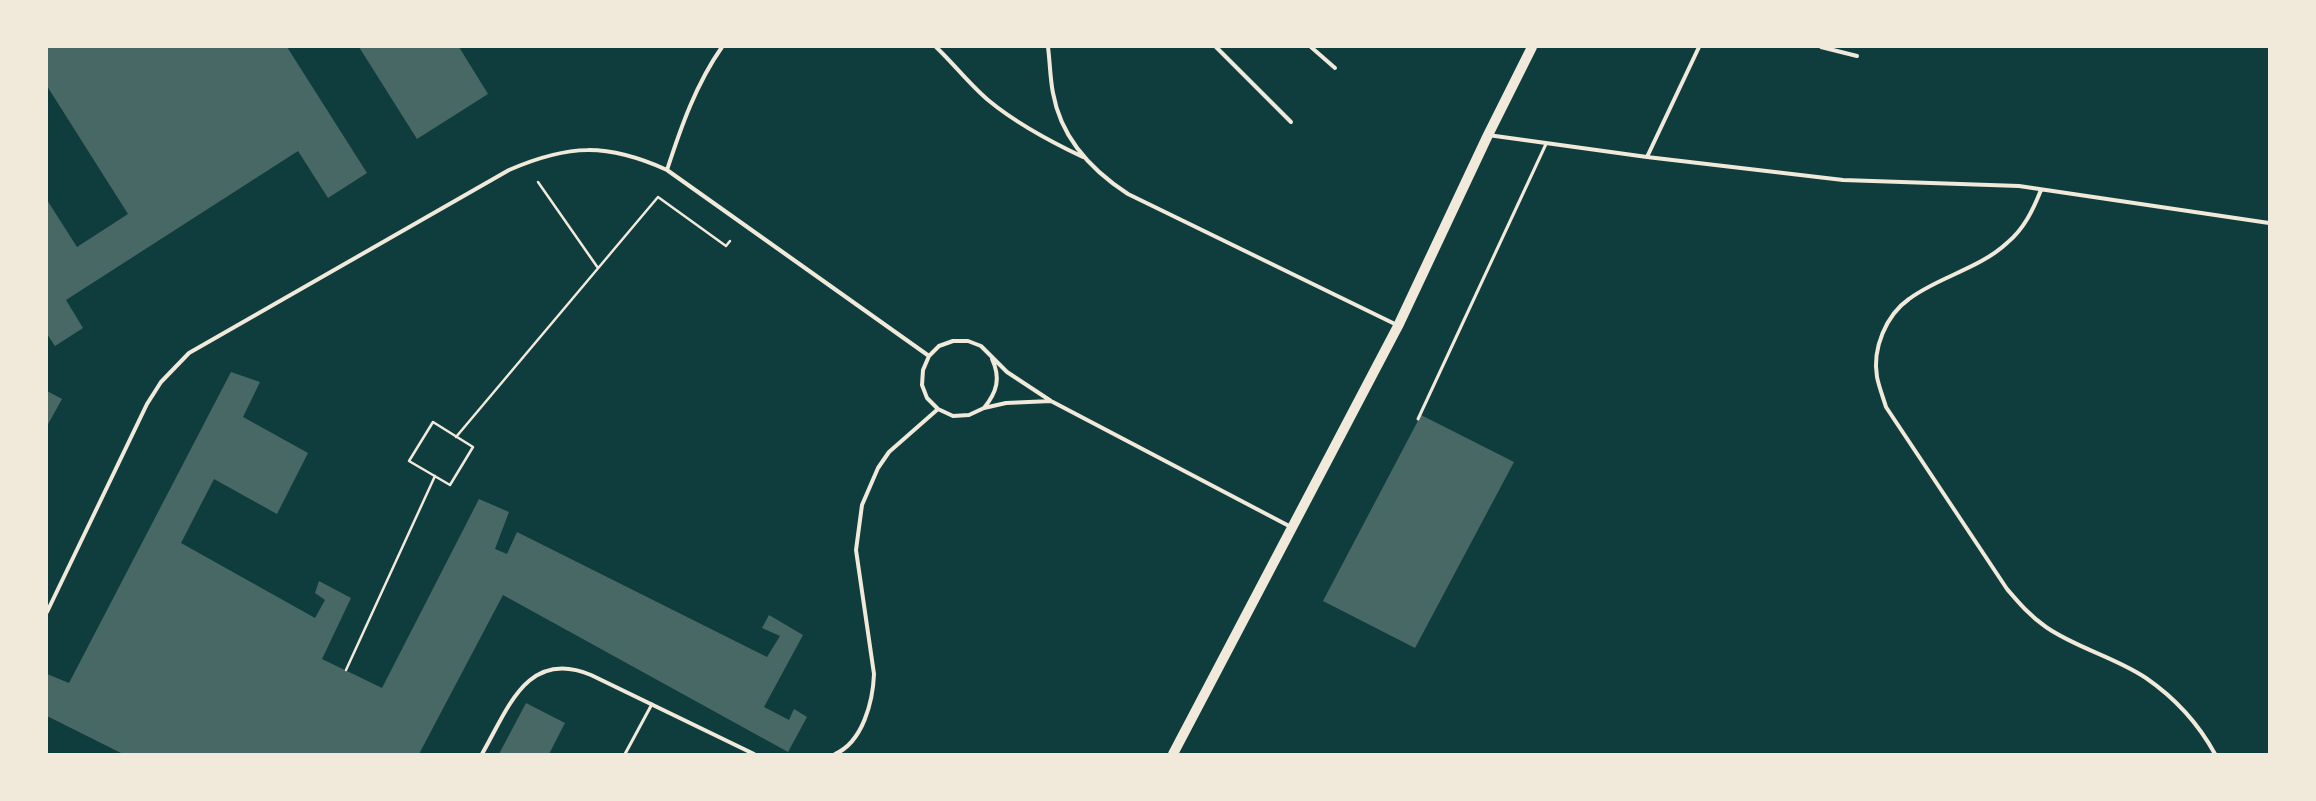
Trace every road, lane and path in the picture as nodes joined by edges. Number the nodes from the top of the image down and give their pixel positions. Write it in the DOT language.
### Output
graph roads {
  1 [pos="722,47"];
  2 [pos="936,47"];
  3 [pos="1048,47"];
  4 [pos="1216,47"];
  5 [pos="1311,47"];
  6 [pos="1532,47"];
  7 [pos="1699,47"];
  8 [pos="1820,47"];
  9 [pos="1857,56"];
  10 [pos="1335,68"];
  11 [pos="1291,122"];
  12 [pos="1488,135"];
  13 [pos="1546,144"];
  14 [pos="1647,157"];
  15 [pos="1084,158"];
  16 [pos="668,170"];
  17 [pos="537,180"];
  18 [pos="2040,190"];
  19 [pos="2269,223"];
  20 [pos="746,225"];
  21 [pos="598,268"];
  22 [pos="1398,326"];
  23 [pos="929,356"];
  24 [pos="991,356"];
  25 [pos="1051,401"];
  26 [pos="984,408"];
  27 [pos="938,410"];
  28 [pos="1418,419"];
  29 [pos="456,437"];
  30 [pos="435,476"];
  31 [pos="1293,528"];
  32 [pos="47,612"];
  33 [pos="346,670"];
  34 [pos="652,704"];
  35 [pos="482,754"];
  36 [pos="625,754"];
  37 [pos="754,754"];
  38 [pos="835,754"];
  39 [pos="1173,754"];
  40 [pos="2214,754"];
  1 -- 16 [label="street"];
  2 -- 15 [label="street"];
  3 -- 15 [label="street"];
  4 -- 11 [label="street"];
  5 -- 10 [label="street"];
  6 -- 12 [label="main road"];
  7 -- 14 [label="street"];
  8 -- 9 [label="street"];
  12 -- 13 [label="street"];
  12 -- 22 [label="main road"];
  13 -- 14 [label="street"];
  13 -- 28 [label="lane"];
  14 -- 18 [label="street"];
  15 -- 22 [label="street"];
  16 -- 20 [label="street"];
  16 -- 32 [label="street"];
  17 -- 21 [label="path"];
  18 -- 19 [label="street"];
  18 -- 40 [label="street"];
  20 -- 21 [label="path"];
  20 -- 23 [label="street"];
  21 -- 29 [label="path"];
  22 -- 31 [label="main road"];
  23 -- 24 [label="street"];
  23 -- 27 [label="street"];
  24 -- 25 [label="street"];
  24 -- 26 [label="street"];
  25 -- 26 [label="street"];
  25 -- 31 [label="street"];
  26 -- 27 [label="street"];
  27 -- 38 [label="street"];
  29 -- 30 [label="path"];
  29 -- 30 [label="path"];
  30 -- 33 [label="path"];
  31 -- 39 [label="main road"];
  34 -- 35 [label="street"];
  34 -- 36 [label="lane"];
  34 -- 37 [label="street"];
}
